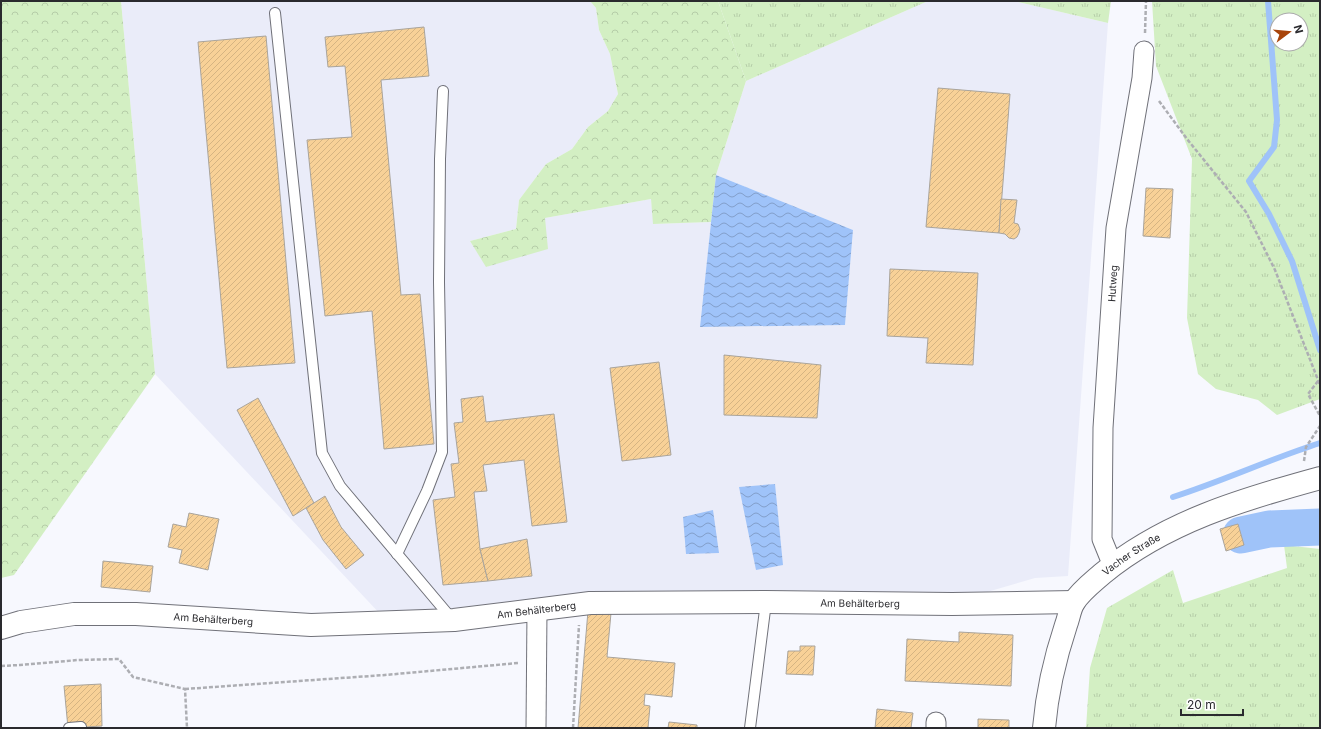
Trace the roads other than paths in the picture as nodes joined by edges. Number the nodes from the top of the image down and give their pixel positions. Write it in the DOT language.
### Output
graph roads {
  1 [pos="275,13"];
  2 [pos="1144,51"];
  3 [pos="443,91"];
  4 [pos="1312,480"];
  5 [pos="397,554"];
  6 [pos="1113,566"];
  7 [pos="766,602"];
  8 [pos="1074,602"];
  9 [pos="537,610"];
  10 [pos="454,620"];
  11 [pos="1,628"];
  12 [pos="81,727"];
  13 [pos="69,728"];
  14 [pos="536,728"];
  15 [pos="750,728"];
  16 [pos="1044,728"];
  1 -- 5 [label="lane"];
  2 -- 6 [label="street, Hutweg"];
  3 -- 5 [label="lane"];
  4 -- 6 [label="street, Vacher Straße"];
  5 -- 10 [label="lane"];
  6 -- 8 [label="street, Vacher Straße"];
  7 -- 8 [label="street, Am Behälterberg"];
  7 -- 9 [label="street, Am Behälterberg"];
  7 -- 15 [label="lane"];
  8 -- 16 [label="street, Vacher Straße"];
  9 -- 10 [label="street, Am Behälterberg"];
  9 -- 14 [label="street"];
  10 -- 11 [label="street, Am Behälterberg"];
  12 -- 13 [label="lane"];
}
